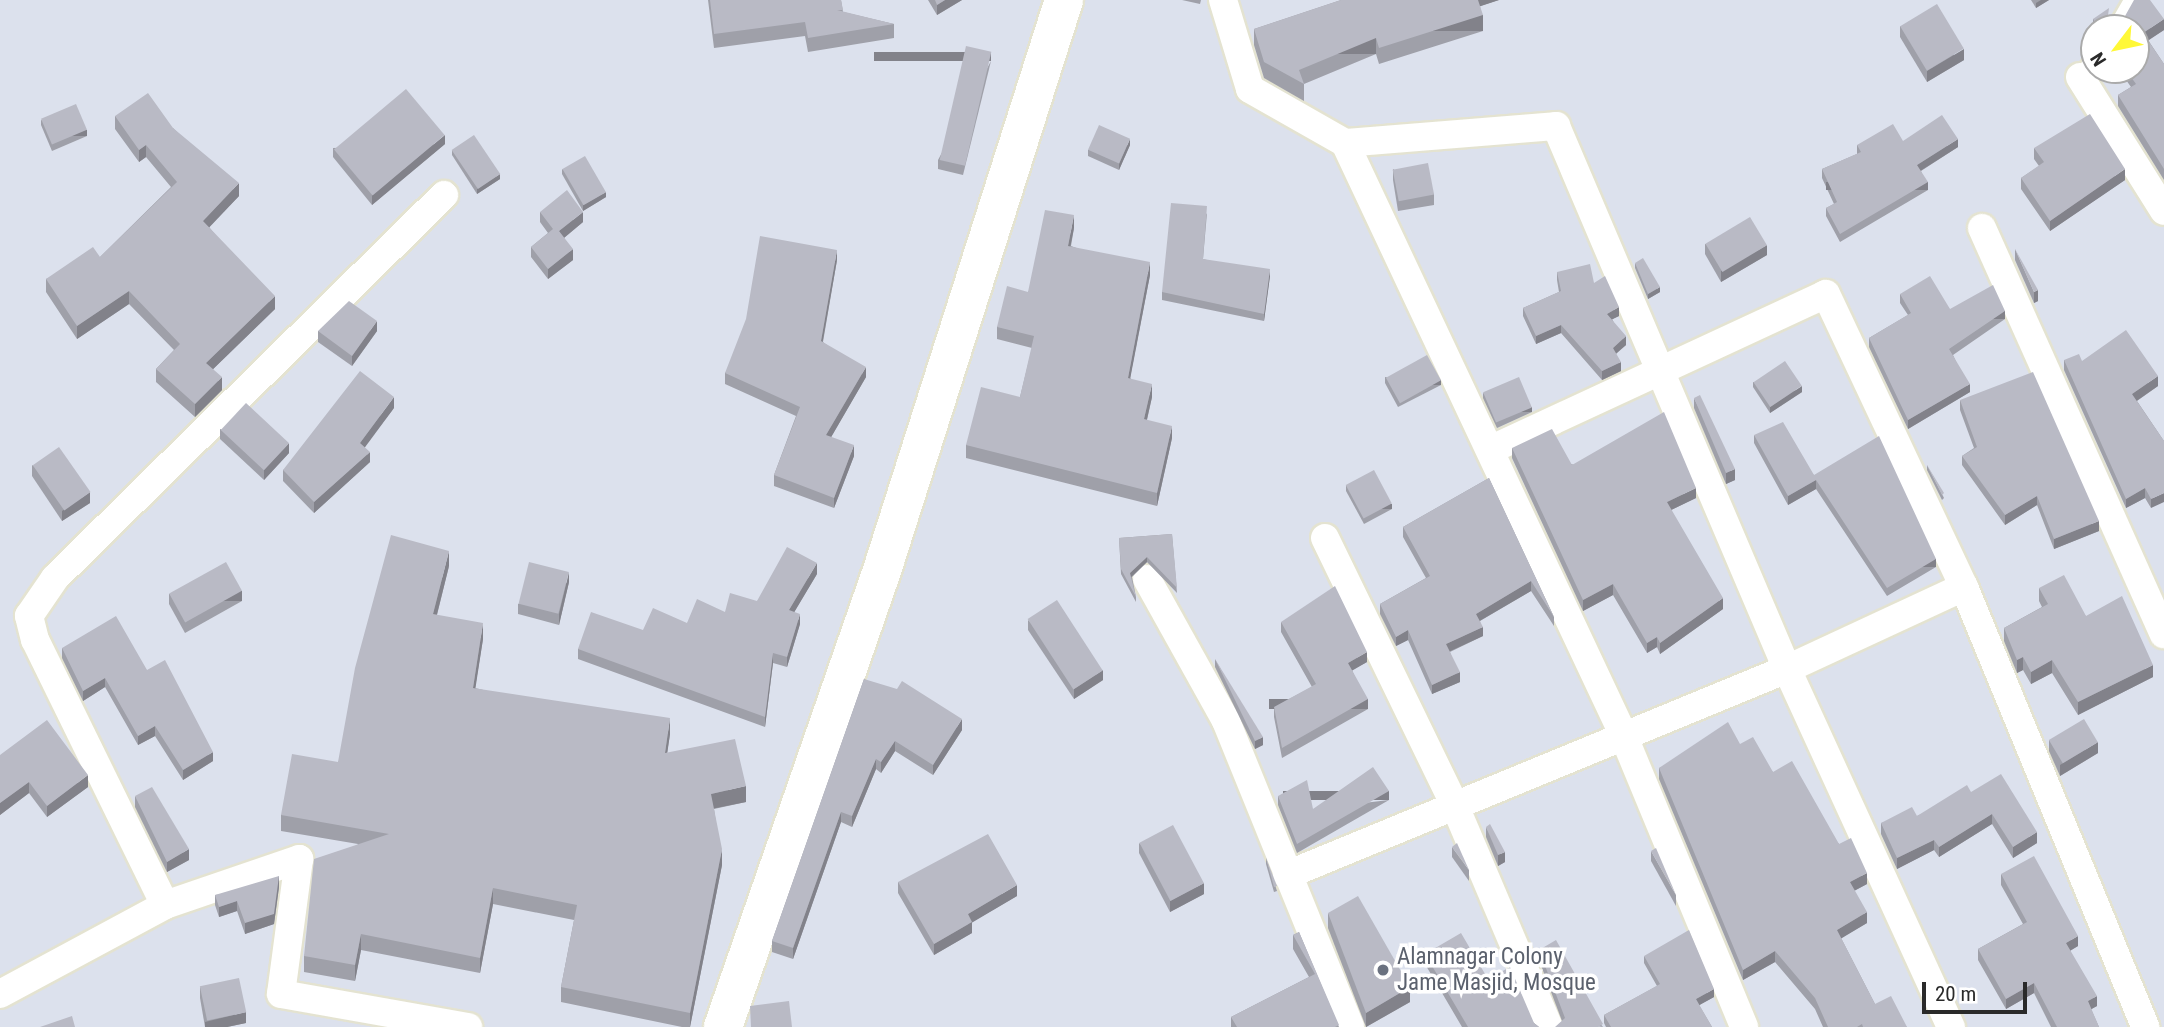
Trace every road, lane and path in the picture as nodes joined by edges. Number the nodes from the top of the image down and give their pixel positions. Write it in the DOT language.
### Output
graph roads {
  1 [pos="1064,0"];
  2 [pos="1223,0"];
  3 [pos="2096,84"];
  4 [pos="1345,143"];
  5 [pos="444,195"];
  6 [pos="2164,211"];
  7 [pos="1982,228"];
  8 [pos="1657,369"];
  9 [pos="1492,449"];
  10 [pos="1325,538"];
  11 [pos="1147,579"];
  12 [pos="1964,587"];
  13 [pos="2164,634"];
  14 [pos="1787,669"];
  15 [pos="1622,732"];
  16 [pos="1455,806"];
  17 [pos="1287,875"];
  18 [pos="165,905"];
  19 [pos="0,993"];
  20 [pos="2145,1023"];
  21 [pos="468,1027"];
  22 [pos="723,1027"];
  23 [pos="1350,1027"];
  24 [pos="1549,1027"];
  25 [pos="1744,1027"];
  26 [pos="1951,1027"];
  1 -- 22 [label="main road"];
  2 -- 4 [label="street"];
  3 -- 6 [label="street"];
  4 -- 8 [label="street"];
  4 -- 9 [label="street"];
  5 -- 18 [label="street"];
  7 -- 13 [label="street"];
  8 -- 9 [label="street"];
  8 -- 12 [label="street"];
  8 -- 14 [label="street"];
  9 -- 15 [label="street"];
  10 -- 16 [label="street"];
  11 -- 17 [label="street"];
  12 -- 14 [label="street"];
  12 -- 20 [label="street"];
  14 -- 15 [label="street"];
  14 -- 26 [label="street"];
  15 -- 16 [label="street"];
  15 -- 25 [label="street"];
  16 -- 17 [label="street"];
  16 -- 24 [label="street"];
  17 -- 23 [label="street"];
  18 -- 19 [label="street"];
  18 -- 21 [label="street"];
}
